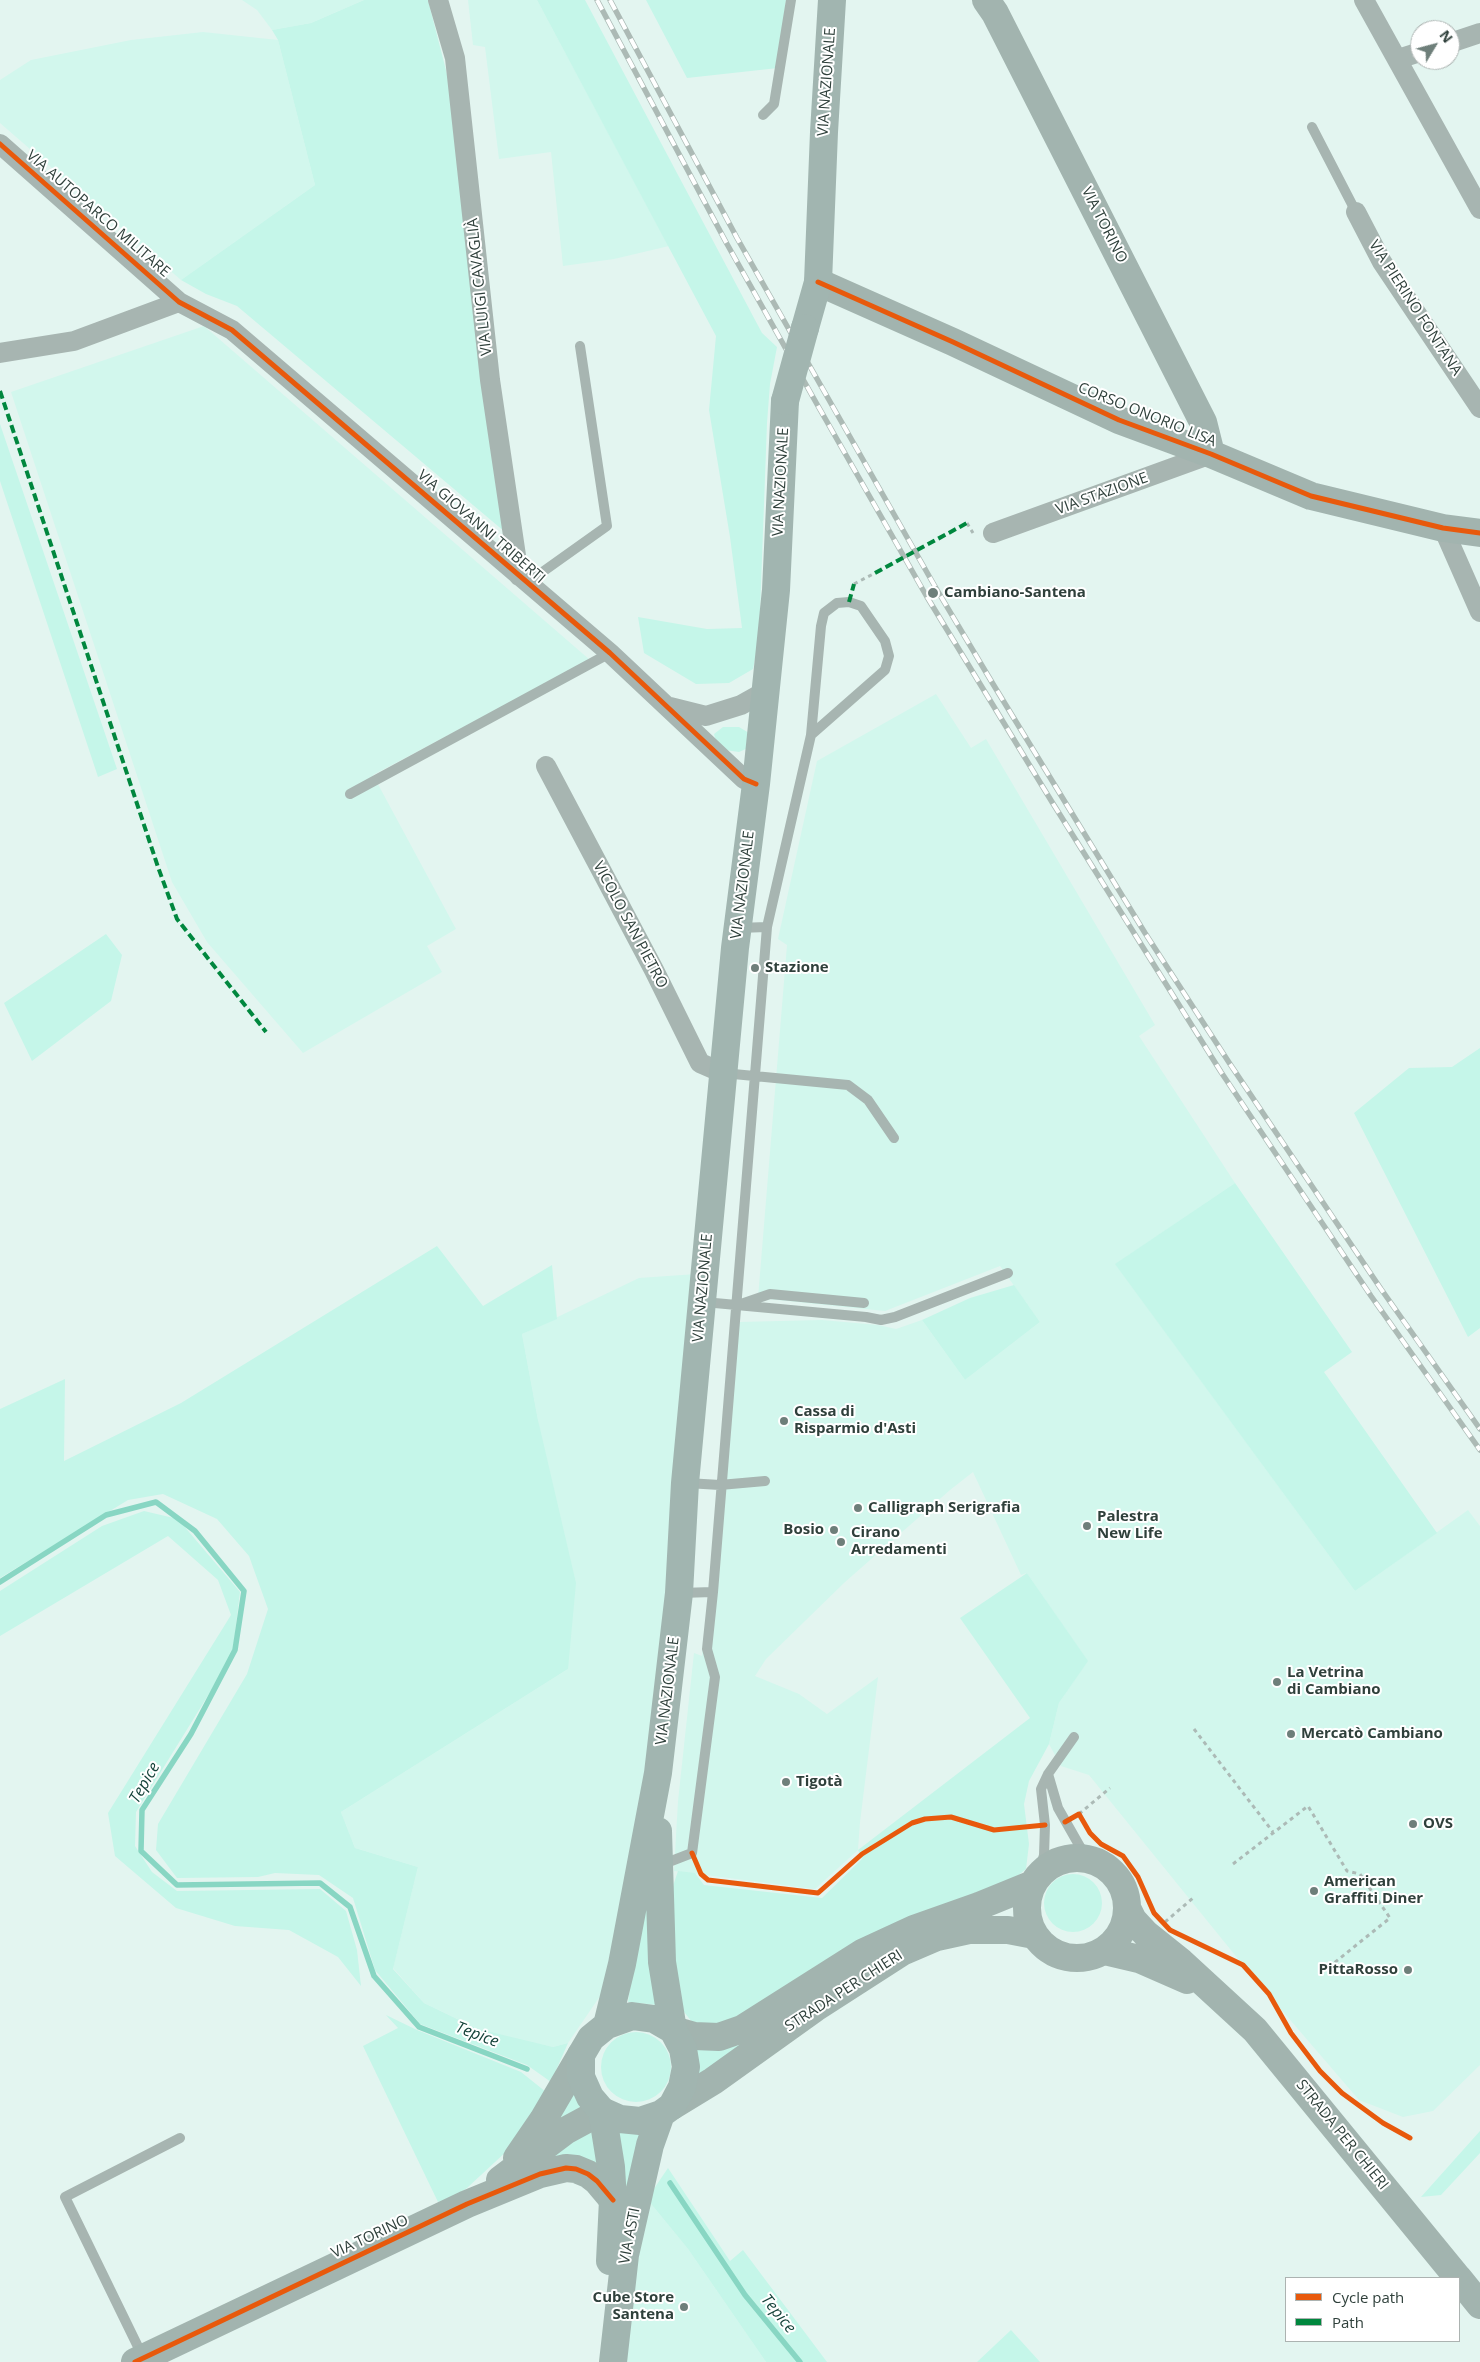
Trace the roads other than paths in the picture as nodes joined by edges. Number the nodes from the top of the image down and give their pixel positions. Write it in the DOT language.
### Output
graph roads {
  1 [pos="438,0"];
  2 [pos="791,0"];
  3 [pos="832,0"];
  4 [pos="1364,0"];
  5 [pos="994,4"];
  6 [pos="1480,33"];
  7 [pos="1460,40"];
  8 [pos="1410,55"];
  9 [pos="1398,59"];
  10 [pos="763,115"];
  11 [pos="1312,127"];
  12 [pos="0,144"];
  13 [pos="1480,210"];
  14 [pos="1356,212"];
  15 [pos="818,282"];
  16 [pos="179,302"];
  17 [pos="580,346"];
  18 [pos="0,353"];
  19 [pos="1480,408"];
  20 [pos="1210,454"];
  21 [pos="1443,528"];
  22 [pos="993,533"];
  23 [pos="1480,533"];
  24 [pos="523,579"];
  25 [pos="1480,612"];
  26 [pos="610,653"];
  27 [pos="766,691"];
  28 [pos="670,707"];
  29 [pos="812,735"];
  30 [pos="546,766"];
  31 [pos="756,784"];
  32 [pos="350,794"];
  33 [pos="767,927"];
  34 [pos="737,928"];
  35 [pos="723,1073"];
  36 [pos="754,1076"];
  37 [pos="894,1138"];
  38 [pos="1008,1273"];
  39 [pos="701,1302"];
  40 [pos="864,1303"];
  41 [pos="735,1306"];
  42 [pos="765,1481"];
  43 [pos="685,1483"];
  44 [pos="720,1485"];
  45 [pos="713,1592"];
  46 [pos="679,1594"];
  47 [pos="1074,1737"];
  48 [pos="658,1772"];
  49 [pos="1048,1774"];
  50 [pos="1087,1859"];
  51 [pos="658,1867"];
  52 [pos="1035,1880"];
  53 [pos="1128,1910"];
  54 [pos="1034,1935"];
  55 [pos="1105,1951"];
  56 [pos="1220,1997"];
  57 [pos="607,2024"];
  58 [pos="673,2030"];
  59 [pos="581,2055"];
  60 [pos="666,2110"];
  61 [pos="602,2111"];
  62 [pos="180,2138"];
  63 [pos="505,2176"];
  64 [pos="613,2200"];
  65 [pos="467,2204"];
  66 [pos="1456,2277"];
  67 [pos="1460,2281"];
  68 [pos="1480,2305"];
  69 [pos="141,2361"];
  70 [pos="599,2362"];
  71 [pos="613,2362"];
  1 -- 24 [label="street, VIA LUIGI CAVAGLIÀ"];
  2 -- 10 [label="lane"];
  3 -- 15 [label="main road, VIA NAZIONALE"];
  4 -- 9 [label="street"];
  5 -- 20 [label="street, VIA TORINO"];
  6 -- 7 [label="street"];
  8 -- 9 [label="street"];
  9 -- 13 [label="street"];
  11 -- 14 [label="lane, VIA PIERINO FONTANA"];
  12 -- 16 [label="street, VIA AUTOPARCO MILITARE"];
  14 -- 19 [label="street, VIA PIERINO FONTANA"];
  15 -- 20 [label="street, CORSO ONORIO LISA"];
  15 -- 27 [label="main road, VIA NAZIONALE, bridge"];
  16 -- 18 [label="street"];
  16 -- 24 [label="street, VIA GIOVANNI TRIBERTI"];
  17 -- 24 [label="lane"];
  20 -- 21 [label="street, CORSO ONORIO LISA"];
  20 -- 22 [label="street, VIA STAZIONE"];
  21 -- 23 [label="street, CORSO ONORIO LISA"];
  21 -- 25 [label="street"];
  24 -- 26 [label="street, VIA GIOVANNI TRIBERTI"];
  26 -- 28 [label="street, VIA GIOVANNI TRIBERTI"];
  26 -- 32 [label="lane"];
  27 -- 28 [label="street, VIA GIOVANNI TRIBERTI"];
  27 -- 31 [label="main road, VIA NAZIONALE"];
  28 -- 31 [label="street, VIA GIOVANNI TRIBERTI"];
  29 -- 29 [label="lane"];
  29 -- 33 [label="lane"];
  30 -- 35 [label="street, VICOLO SAN PIETRO"];
  31 -- 34 [label="main road, VIA NAZIONALE"];
  33 -- 34 [label="lane"];
  33 -- 36 [label="lane"];
  34 -- 35 [label="main road, VIA NAZIONALE"];
  35 -- 36 [label="lane"];
  35 -- 39 [label="main road, VIA NAZIONALE"];
  36 -- 37 [label="lane"];
  36 -- 41 [label="lane"];
  38 -- 41 [label="lane"];
  39 -- 41 [label="lane"];
  39 -- 43 [label="main road, VIA NAZIONALE"];
  40 -- 41 [label="lane"];
  41 -- 44 [label="lane"];
  42 -- 44 [label="lane"];
  43 -- 44 [label="lane"];
  43 -- 46 [label="main road, VIA NAZIONALE"];
  44 -- 45 [label="lane"];
  45 -- 46 [label="lane"];
  45 -- 51 [label="lane"];
  46 -- 48 [label="main road, VIA NAZIONALE"];
  47 -- 49 [label="lane"];
  48 -- 51 [label="main road, VIA NAZIONALE"];
  48 -- 57 [label="main road, VIA NAZIONALE"];
  49 -- 50 [label="lane"];
  49 -- 52 [label="lane"];
  50 -- 52 [label="street"];
  50 -- 53 [label="street"];
  51 -- 58 [label="main road, VIA NAZIONALE"];
  52 -- 54 [label="street"];
  52 -- 58 [label="street, STRADA PER CHIERI"];
  53 -- 55 [label="street"];
  53 -- 56 [label="street, STRADA PER CHIERI"];
  54 -- 55 [label="street"];
  54 -- 60 [label="street, STRADA PER CHIERI"];
  55 -- 56 [label="street, STRADA PER CHIERI"];
  56 -- 66 [label="street, STRADA PER CHIERI"];
  57 -- 58 [label="main road"];
  57 -- 59 [label="main road"];
  58 -- 60 [label="main road, VIA NAZIONALE"];
  59 -- 61 [label="main road"];
  59 -- 63 [label="street, VIA TORINO"];
  60 -- 61 [label="main road"];
  60 -- 71 [label="main road, VIA ASTI"];
  61 -- 63 [label="street, VIA TORINO"];
  61 -- 64 [label="main road, VIA ASTI"];
  62 -- 69 [label="lane"];
  63 -- 65 [label="street, VIA TORINO"];
  64 -- 65 [label="street, VIA TORINO"];
  64 -- 70 [label="main road, VIA ASTI"];
  65 -- 69 [label="street, VIA TORINO"];
  67 -- 68 [label="street, STRADA PER CHIERI"];
}
